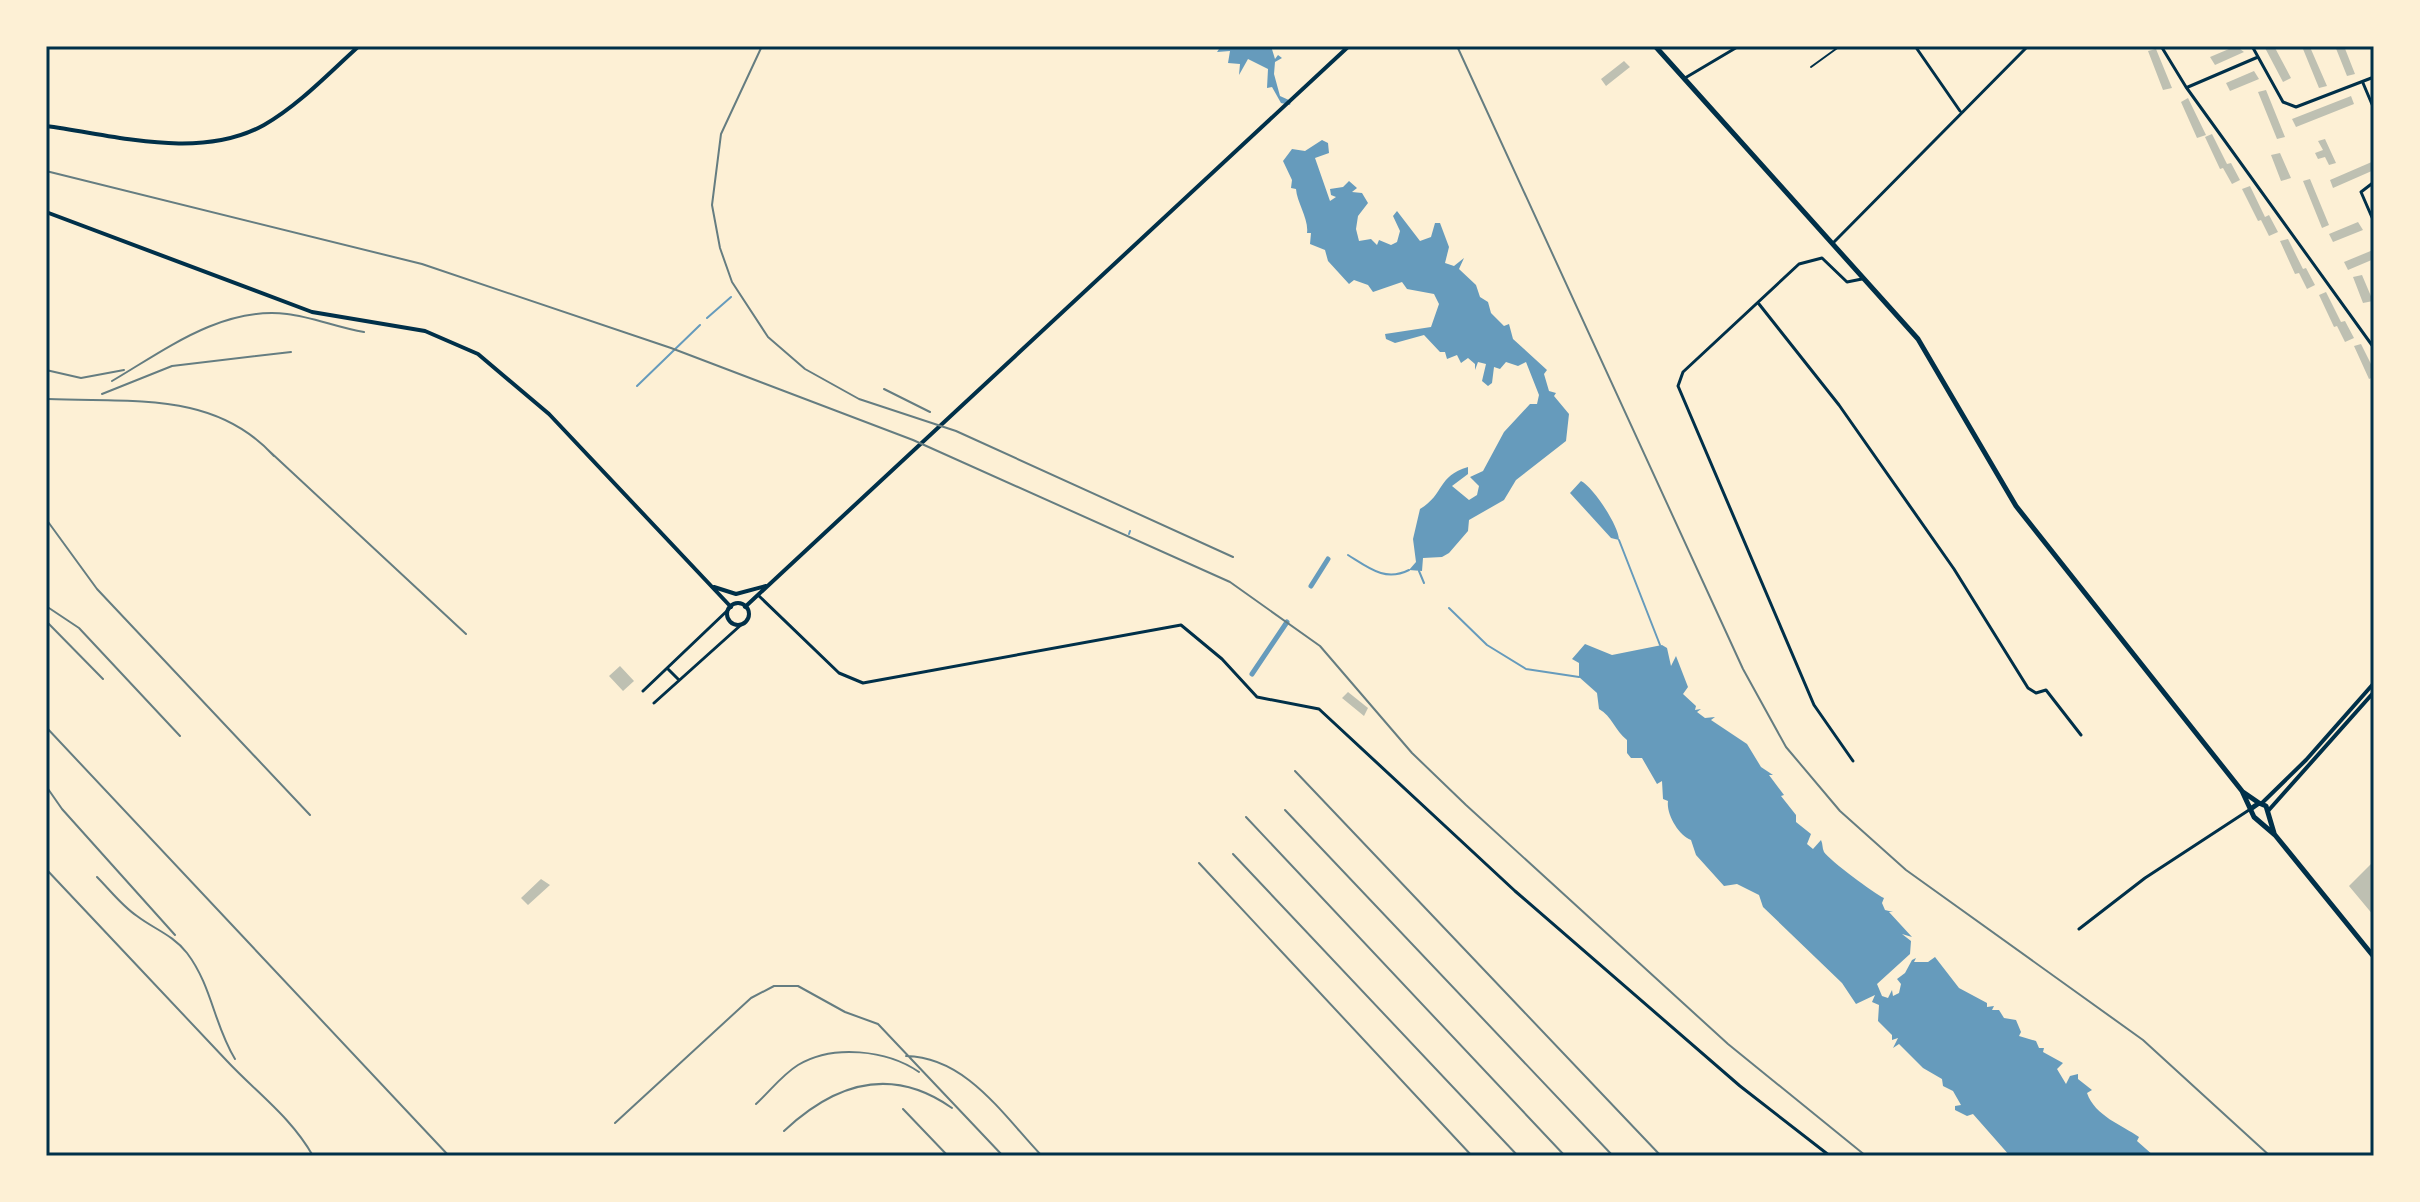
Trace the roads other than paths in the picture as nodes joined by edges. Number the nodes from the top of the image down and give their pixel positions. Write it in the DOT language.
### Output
graph roads {
  1 [pos="359,46"];
  2 [pos="1349,46"];
  3 [pos="1655,46"];
  4 [pos="1739,46"];
  5 [pos="1840,46"];
  6 [pos="1915,46"];
  7 [pos="2028,46"];
  8 [pos="2161,46"];
  9 [pos="2252,46"];
  10 [pos="2258,57"];
  11 [pos="1811,67"];
  12 [pos="2374,77"];
  13 [pos="1685,78"];
  14 [pos="2363,83"];
  15 [pos="2186,87"];
  16 [pos="2374,109"];
  17 [pos="1960,111"];
  18 [pos="46,126"];
  19 [pos="2374,182"];
  20 [pos="46,212"];
  21 [pos="2374,222"];
  22 [pos="1833,243"];
  23 [pos="1864,278"];
  24 [pos="1759,304"];
  25 [pos="2374,348"];
  26 [pos="704,579"];
  27 [pos="769,585"];
  28 [pos="758,595"];
  29 [pos="745,607"];
  30 [pos="730,608"];
  31 [pos="742,624"];
  32 [pos="668,669"];
  33 [pos="679,681"];
  34 [pos="2374,683"];
  35 [pos="643,691"];
  36 [pos="2374,692"];
  37 [pos="654,703"];
  38 [pos="2081,735"];
  39 [pos="1853,761"];
  40 [pos="2242,791"];
  41 [pos="2261,803"];
  42 [pos="2251,809"];
  43 [pos="2268,812"];
  44 [pos="2259,820"];
  45 [pos="2275,835"];
  46 [pos="2079,929"];
  47 [pos="2374,957"];
  48 [pos="1830,1156"];
  1 -- 18 [label="street"];
  2 -- 27 [label="street"];
  3 -- 13 [label="highway"];
  4 -- 13 [label="street"];
  5 -- 11 [label="lane"];
  6 -- 17 [label="street"];
  7 -- 17 [label="street"];
  8 -- 15 [label="street"];
  9 -- 10 [label="street"];
  10 -- 14 [label="street"];
  10 -- 15 [label="street"];
  12 -- 14 [label="street"];
  13 -- 22 [label="highway"];
  14 -- 16 [label="street"];
  15 -- 25 [label="street"];
  17 -- 22 [label="street"];
  19 -- 21 [label="street"];
  20 -- 26 [label="street"];
  22 -- 23 [label="highway"];
  23 -- 24 [label="street"];
  23 -- 40 [label="highway"];
  24 -- 38 [label="street"];
  24 -- 39 [label="street"];
  26 -- 27 [label="street"];
  26 -- 30 [label="street"];
  27 -- 28 [label="street"];
  28 -- 29 [label="street"];
  28 -- 48 [label="street"];
  29 -- 30 [label="street"];
  29 -- 31 [label="street"];
  30 -- 31 [label="street"];
  30 -- 32 [label="street"];
  31 -- 33 [label="street"];
  32 -- 33 [label="street"];
  32 -- 35 [label="street"];
  33 -- 37 [label="street"];
  34 -- 41 [label="street"];
  36 -- 43 [label="street"];
  40 -- 41 [label="highway"];
  40 -- 42 [label="highway"];
  41 -- 42 [label="highway"];
  41 -- 43 [label="highway"];
  42 -- 44 [label="highway"];
  42 -- 46 [label="street"];
  43 -- 44 [label="highway"];
  43 -- 45 [label="highway"];
  44 -- 45 [label="highway"];
  45 -- 47 [label="highway"];
}
